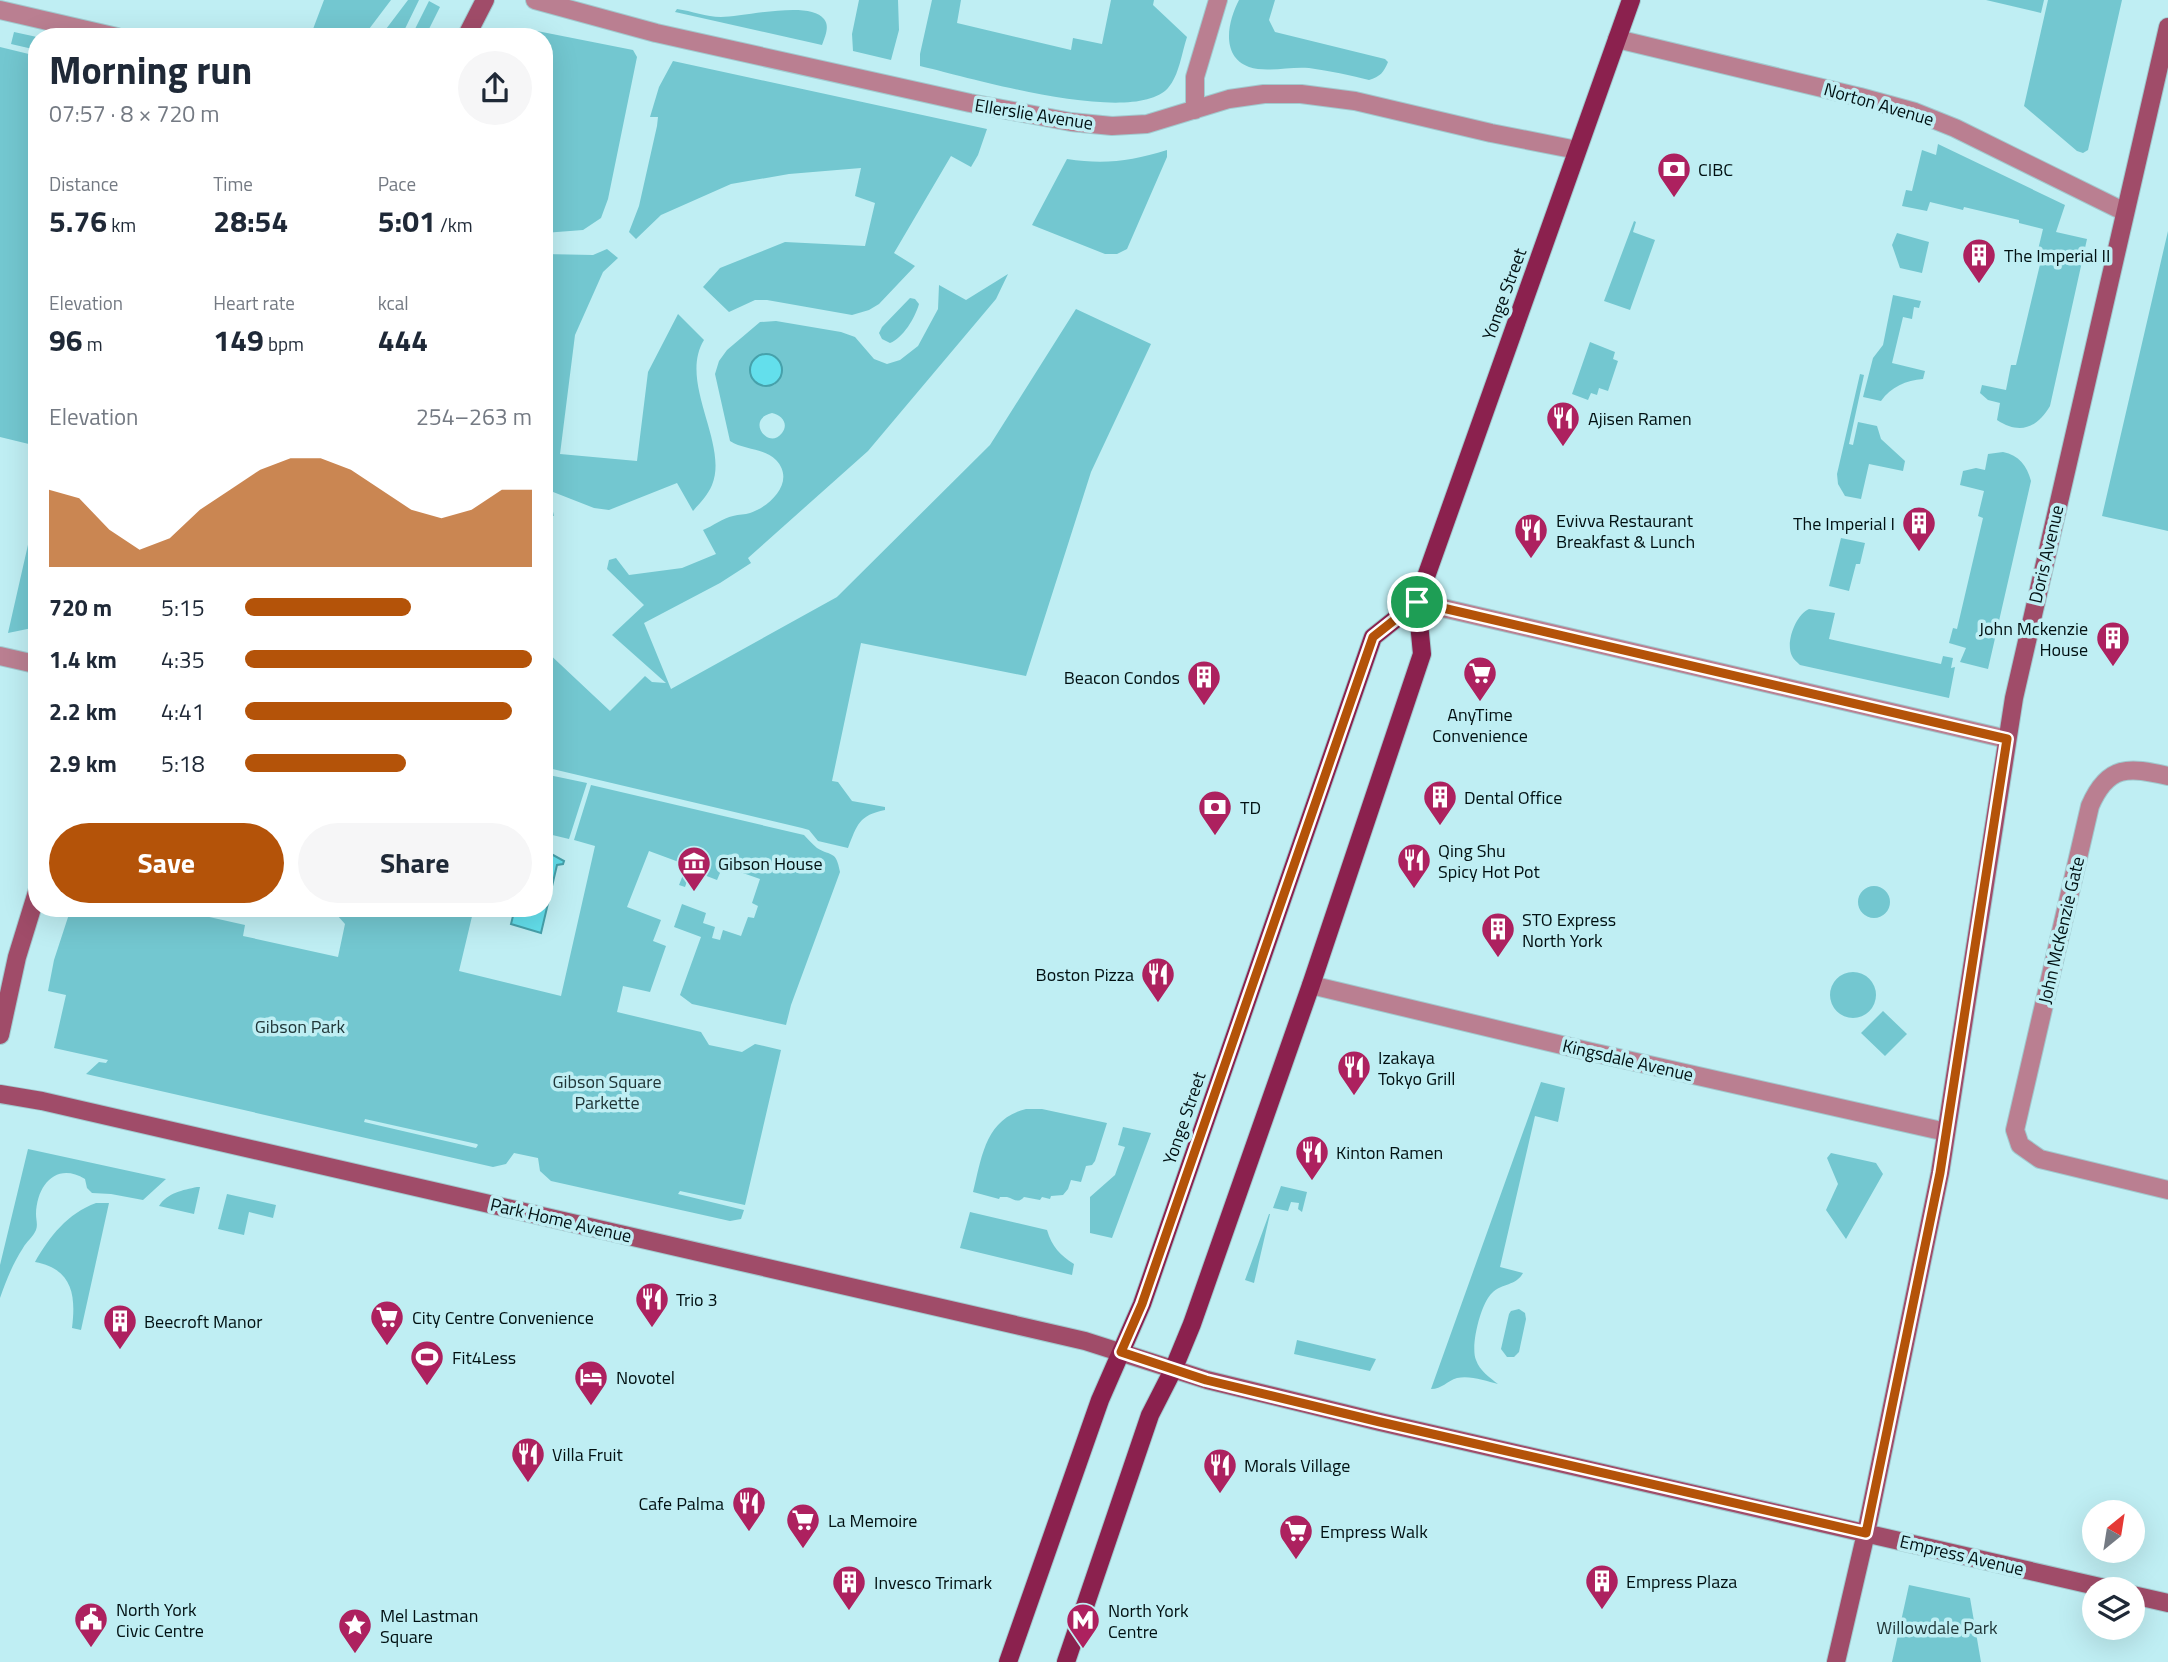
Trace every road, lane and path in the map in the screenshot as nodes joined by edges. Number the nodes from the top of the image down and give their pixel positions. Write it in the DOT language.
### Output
graph roads {
  1 [pos="485,0"];
  2 [pos="535,0"];
  3 [pos="1218,0"];
  4 [pos="1631,0"];
  5 [pos="0,10"];
  6 [pos="2168,27"];
  7 [pos="78,28"];
  8 [pos="471,28"];
  9 [pos="1617,39"];
  10 [pos="1195,110"];
  11 [pos="1577,150"];
  12 [pos="2125,212"];
  13 [pos="1417,602"];
  14 [pos="0,656"];
  15 [pos="28,662"];
  16 [pos="2007,739"];
  17 [pos="2159,774"];
  18 [pos="29,917"];
  19 [pos="1311,985"];
  20 [pos="0,1035"];
  21 [pos="0,1094"];
  22 [pos="1946,1132"];
  23 [pos="2168,1190"];
  24 [pos="1121,1352"];
  25 [pos="1172,1370"];
  26 [pos="1866,1533"];
  27 [pos="2082,1583"];
  28 [pos="2145,1598"];
  29 [pos="2168,1603"];
  30 [pos="1008,1662"];
  31 [pos="1066,1662"];
  32 [pos="1836,1662"];
  1 -- 8 [label="street"];
  2 -- 10 [label="street, Ellerslie Avenue"];
  3 -- 10 [label="street"];
  4 -- 9 [label="main road, Yonge Street"];
  5 -- 7 [label="street"];
  6 -- 12 [label="street, Doris Avenue"];
  9 -- 11 [label="main road, Yonge Street"];
  9 -- 12 [label="street, Norton Avenue"];
  10 -- 11 [label="street, Ellerslie Avenue"];
  11 -- 13 [label="main road, Yonge Street"];
  12 -- 16 [label="street, Doris Avenue"];
  13 -- 16 [label="street"];
  13 -- 19 [label="main road, Yonge Street"];
  13 -- 24 [label="main road, Yonge Street"];
  14 -- 15 [label="street"];
  16 -- 22 [label="street, Doris Avenue"];
  17 -- 23 [label="street, John McKenzie Gate"];
  18 -- 20 [label="street"];
  19 -- 22 [label="street, Kingsdale Avenue"];
  19 -- 25 [label="main road, Yonge Street"];
  21 -- 24 [label="street, Park Home Avenue"];
  22 -- 26 [label="street, Doris Avenue"];
  24 -- 25 [label="street, Empress Avenue"];
  24 -- 30 [label="main road, Yonge Street"];
  25 -- 26 [label="street, Empress Avenue"];
  25 -- 31 [label="main road, Yonge Street"];
  26 -- 27 [label="street, Empress Avenue"];
  26 -- 32 [label="street, Doris Avenue"];
  28 -- 29 [label="street"];
}
